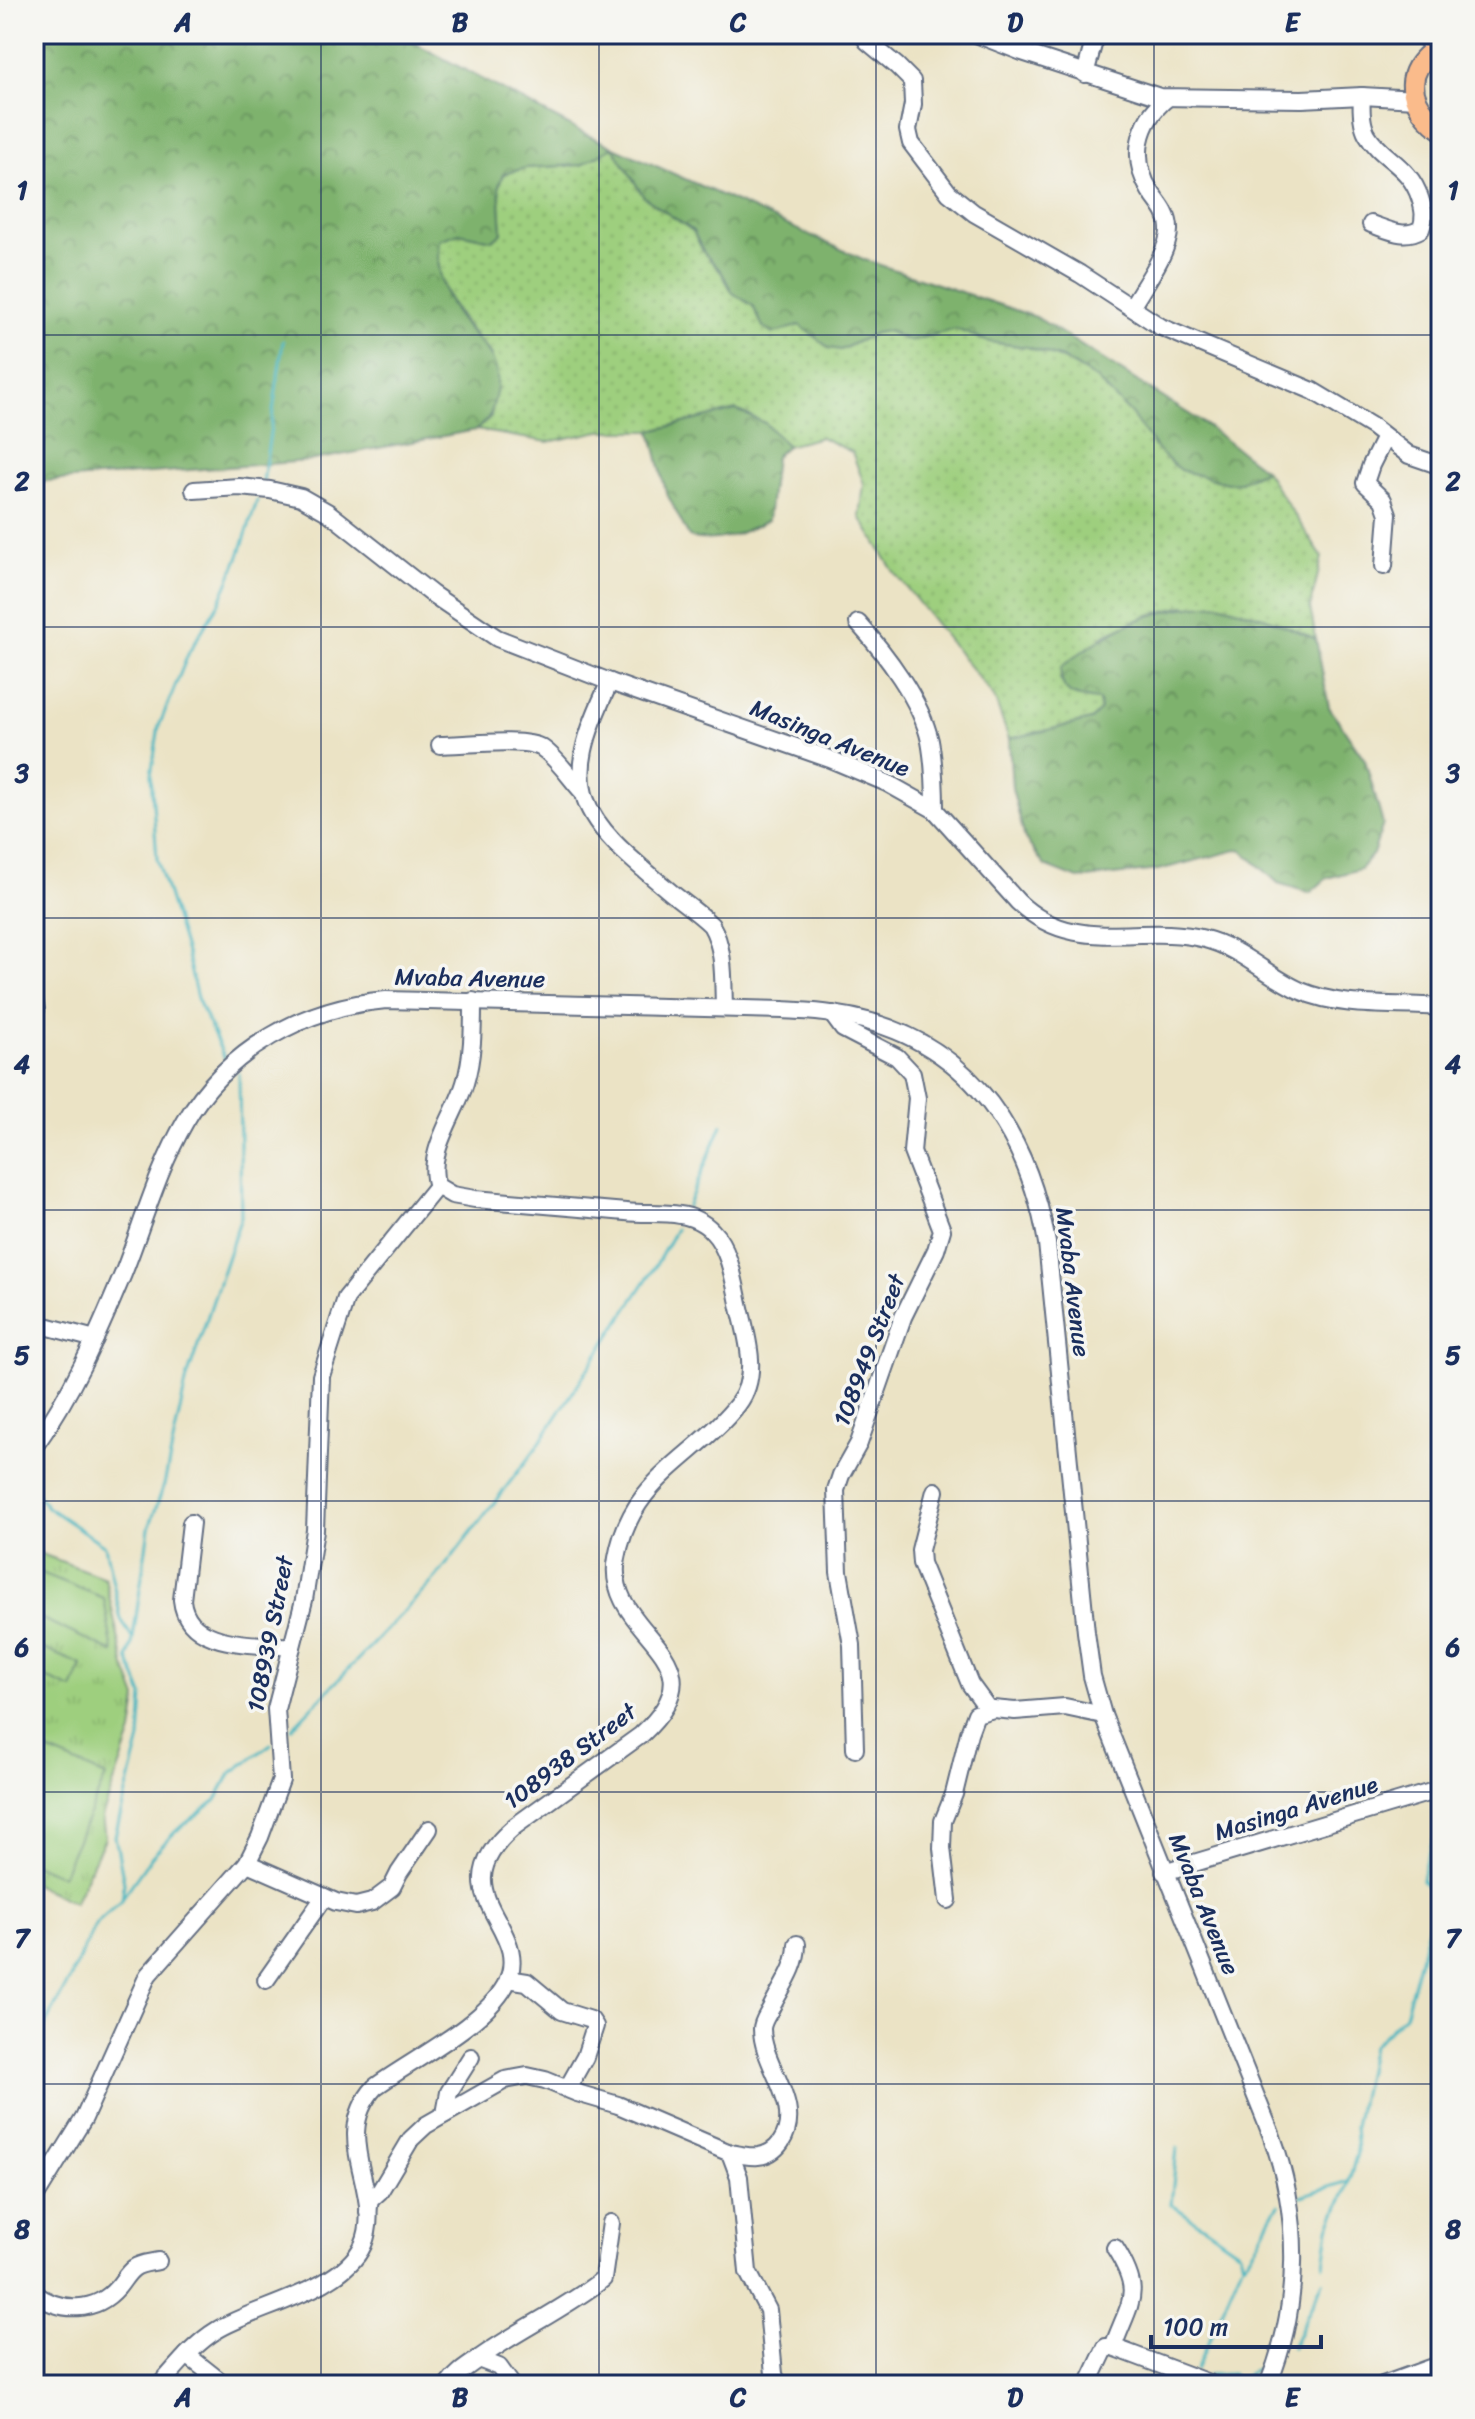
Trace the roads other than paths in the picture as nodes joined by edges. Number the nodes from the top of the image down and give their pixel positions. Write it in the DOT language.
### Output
graph roads {
  1 [pos="863,34"];
  2 [pos="976,34"];
  3 [pos="1096,34"];
  4 [pos="1433,42"];
  5 [pos="1085,74"];
  6 [pos="1362,96"];
  7 [pos="1167,98"];
  8 [pos="1416,99"];
  9 [pos="1441,129"];
  10 [pos="1371,224"];
  11 [pos="1132,306"];
  12 [pos="1385,437"];
  13 [pos="1441,466"];
  14 [pos="194,490"];
  15 [pos="1384,566"];
  16 [pos="858,623"];
  17 [pos="610,682"];
  18 [pos="440,745"];
  19 [pos="583,792"];
  20 [pos="935,810"];
  21 [pos="473,1001"];
  22 [pos="1441,1007"];
  23 [pos="724,1008"];
  24 [pos="832,1014"];
  25 [pos="437,1186"];
  26 [pos="34,1323"];
  27 [pos="95,1339"];
  28 [pos="34,1447"];
  29 [pos="935,1491"];
  30 [pos="191,1523"];
  31 [pos="292,1647"];
  32 [pos="989,1710"];
  33 [pos="1103,1715"];
  34 [pos="855,1749"];
  35 [pos="1441,1789"];
  36 [pos="429,1829"];
  37 [pos="247,1863"];
  38 [pos="1164,1872"];
  39 [pos="324,1897"];
  40 [pos="948,1900"];
  41 [pos="797,1944"];
  42 [pos="508,1979"];
  43 [pos="266,1980"];
  44 [pos="471,2057"];
  45 [pos="567,2089"];
  46 [pos="445,2114"];
  47 [pos="730,2153"];
  48 [pos="34,2199"];
  49 [pos="368,2214"];
  50 [pos="611,2223"];
  51 [pos="1115,2248"];
  52 [pos="158,2261"];
  53 [pos="34,2293"];
  54 [pos="1113,2347"];
  55 [pos="187,2355"];
  56 [pos="478,2359"];
  57 [pos="1441,2364"];
  58 [pos="1200,2379"];
  59 [pos="160,2385"];
  60 [pos="225,2385"];
  61 [pos="448,2385"];
  62 [pos="512,2385"];
  63 [pos="778,2385"];
  64 [pos="1088,2385"];
  65 [pos="1268,2385"];
  66 [pos="1383,2385"];
  1 -- 11 [label="street"];
  2 -- 5 [label="street"];
  3 -- 5 [label="street"];
  4 -- 8 [label="main road"];
  5 -- 7 [label="street"];
  6 -- 7 [label="street"];
  6 -- 8 [label="street"];
  6 -- 10 [label="street"];
  7 -- 11 [label="street"];
  8 -- 9 [label="main road"];
  11 -- 12 [label="street"];
  12 -- 13 [label="street"];
  12 -- 15 [label="street"];
  14 -- 17 [label="street, Masinga Avenue"];
  16 -- 20 [label="street"];
  17 -- 19 [label="street"];
  17 -- 20 [label="street, Masinga Avenue"];
  18 -- 19 [label="street"];
  19 -- 23 [label="street"];
  20 -- 22 [label="street, Masinga Avenue"];
  21 -- 23 [label="street, Mvaba Avenue"];
  21 -- 25 [label="street"];
  21 -- 27 [label="street, Mvaba Avenue"];
  23 -- 24 [label="street, Mvaba Avenue"];
  24 -- 33 [label="street, Mvaba Avenue"];
  24 -- 34 [label="street, 108949 Street"];
  25 -- 31 [label="street, 108939 Street"];
  25 -- 42 [label="street, 108938 Street"];
  26 -- 27 [label="street"];
  27 -- 28 [label="street, Mvaba Avenue"];
  29 -- 32 [label="street"];
  30 -- 31 [label="street"];
  31 -- 37 [label="street, 108939 Street"];
  32 -- 33 [label="street"];
  32 -- 40 [label="street"];
  33 -- 38 [label="street, Mvaba Avenue"];
  35 -- 38 [label="street, Masinga Avenue"];
  36 -- 39 [label="street"];
  37 -- 39 [label="street"];
  37 -- 48 [label="street, 108939 Street"];
  38 -- 65 [label="street, Mvaba Avenue"];
  39 -- 43 [label="street"];
  41 -- 47 [label="street"];
  42 -- 45 [label="street"];
  42 -- 49 [label="street"];
  44 -- 46 [label="street"];
  45 -- 46 [label="street"];
  45 -- 47 [label="street"];
  46 -- 49 [label="street"];
  47 -- 63 [label="street"];
  49 -- 55 [label="street"];
  50 -- 56 [label="street"];
  51 -- 54 [label="street"];
  52 -- 53 [label="street"];
  54 -- 58 [label="street"];
  54 -- 64 [label="street"];
  55 -- 59 [label="street"];
  55 -- 60 [label="street"];
  56 -- 61 [label="street"];
  56 -- 62 [label="street"];
  57 -- 66 [label="street"];
}
